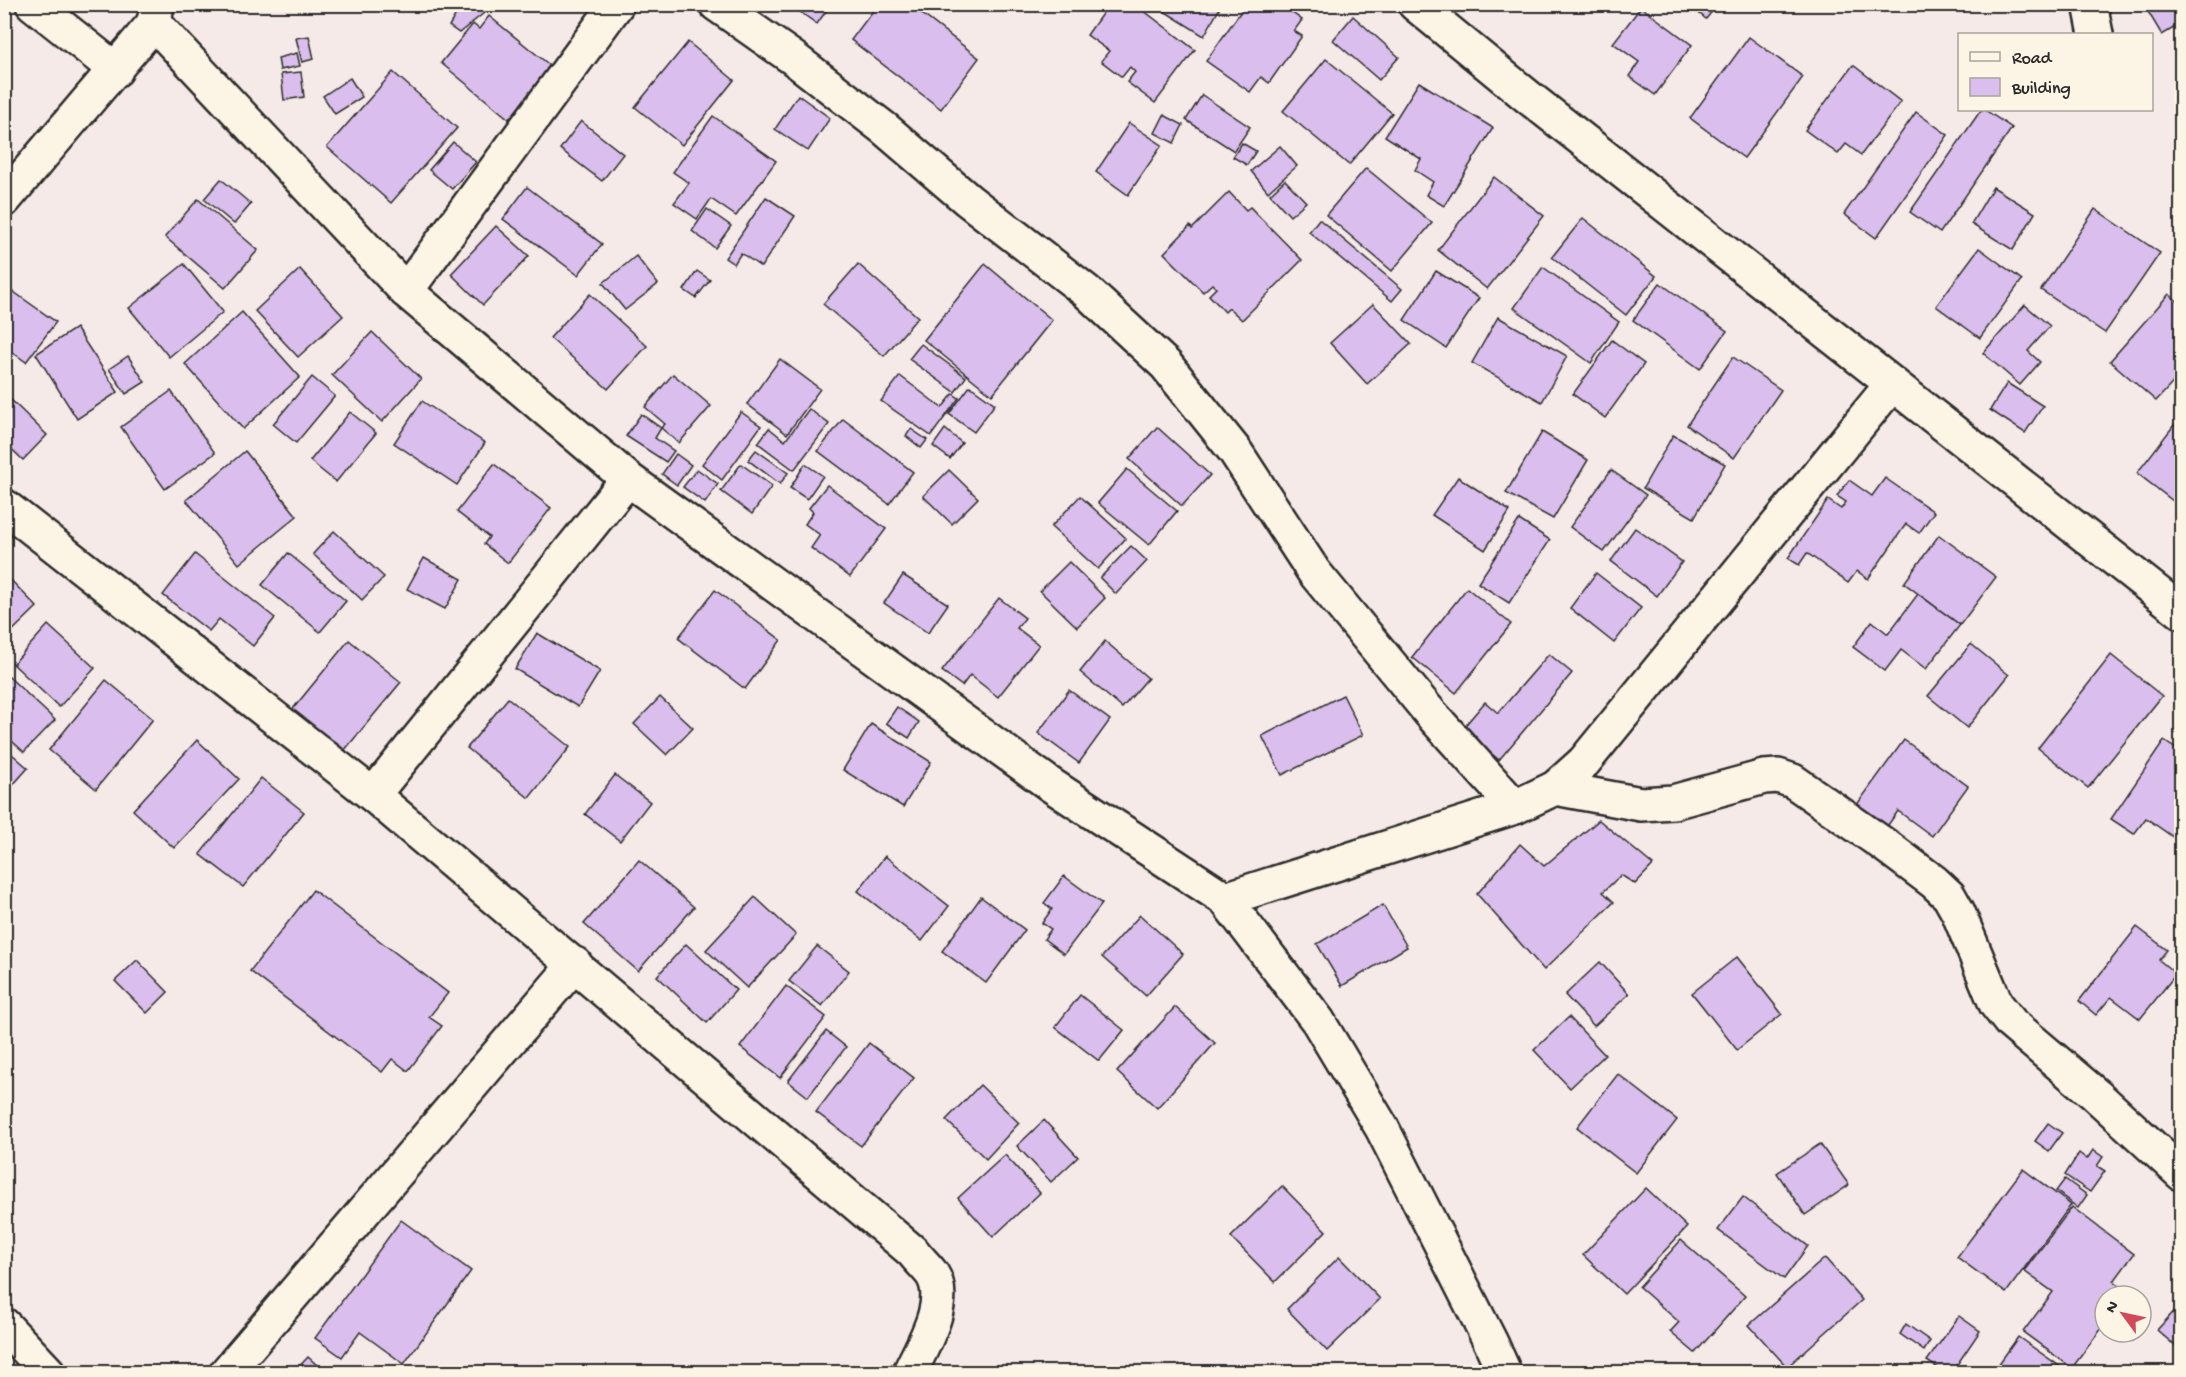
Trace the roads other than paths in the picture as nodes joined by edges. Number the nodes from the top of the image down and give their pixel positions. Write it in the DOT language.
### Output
graph roads {
  1 [pos="33,4"];
  2 [pos="618,4"];
  3 [pos="716,4"];
  4 [pos="1415,4"];
  5 [pos="2090,4"];
  6 [pos="155,14"];
  7 [pos="2096,33"];
  8 [pos="116,70"];
  9 [pos="4,200"];
  10 [pos="406,291"];
  11 [pos="1892,384"];
  12 [pos="628,479"];
  13 [pos="4,506"];
  14 [pos="2181,612"];
  15 [pos="1555,788"];
  16 [pos="373,795"];
  17 [pos="1515,807"];
  18 [pos="1225,899"];
  19 [pos="575,964"];
  20 [pos="2181,1174"];
  21 [pos="4,1325"];
  22 [pos="48,1372"];
  23 [pos="226,1372"];
  24 [pos="910,1372"];
  25 [pos="1503,1372"];
  1 -- 8 [label="street"];
  2 -- 10 [label="street"];
  3 -- 17 [label="street"];
  4 -- 11 [label="street"];
  5 -- 7 [label="street"];
  6 -- 8 [label="street"];
  6 -- 10 [label="street"];
  8 -- 9 [label="street"];
  10 -- 12 [label="street"];
  11 -- 14 [label="street"];
  11 -- 15 [label="street"];
  12 -- 16 [label="street"];
  12 -- 18 [label="street"];
  13 -- 16 [label="street"];
  15 -- 17 [label="street"];
  15 -- 20 [label="street"];
  16 -- 19 [label="street"];
  17 -- 18 [label="street"];
  18 -- 25 [label="street"];
  19 -- 23 [label="street"];
  19 -- 24 [label="street"];
  21 -- 22 [label="street"];
}
